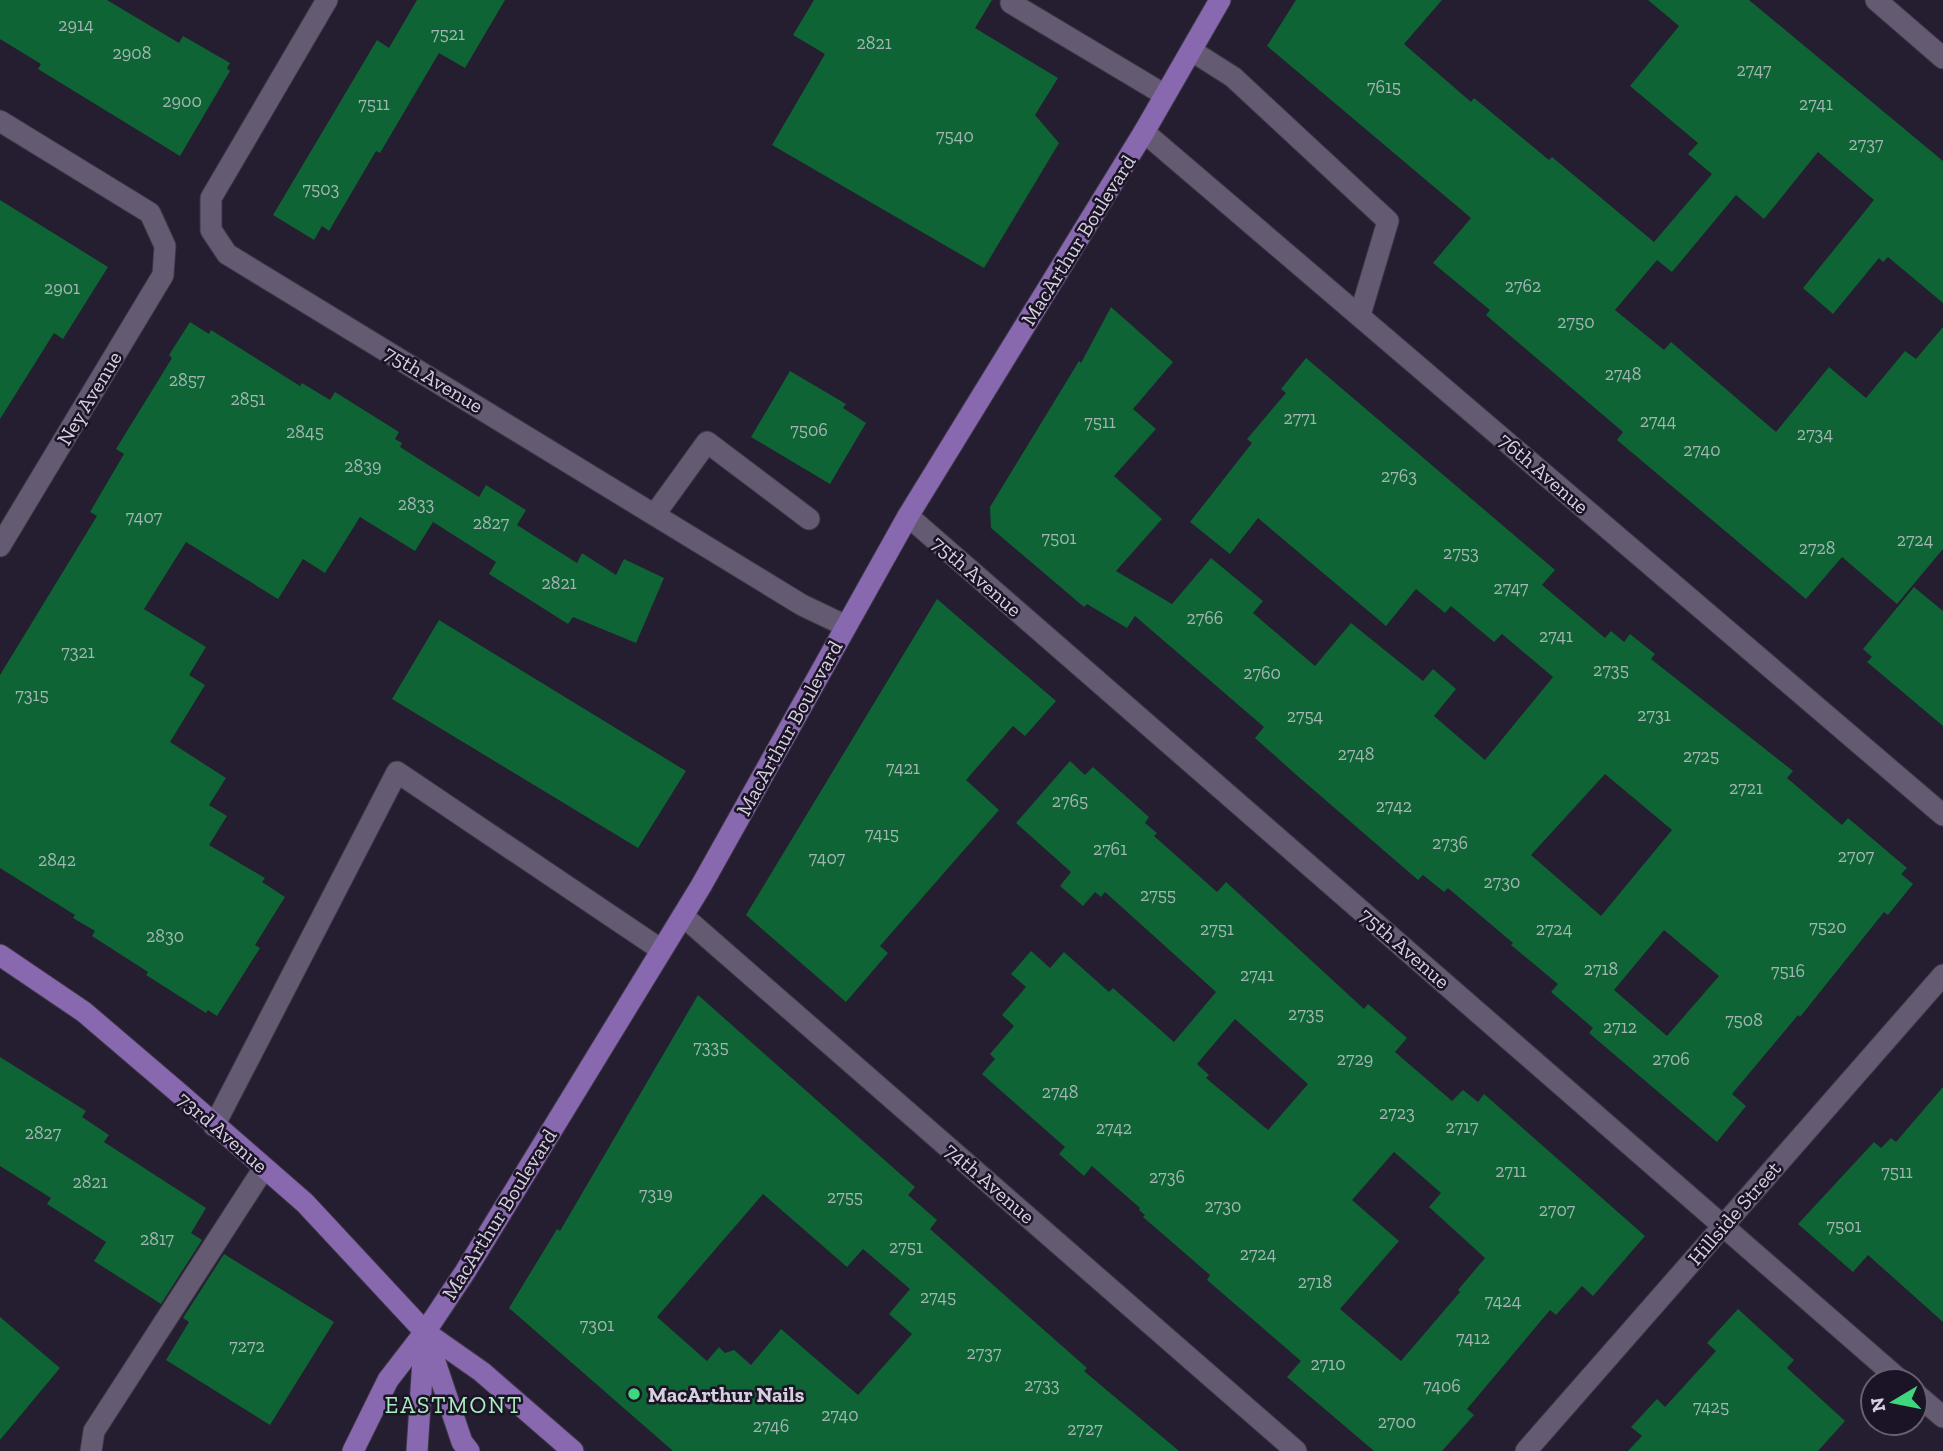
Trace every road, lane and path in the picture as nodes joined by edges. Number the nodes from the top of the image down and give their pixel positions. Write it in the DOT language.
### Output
graph roads {
  1 [pos="327,0"];
  2 [pos="1013,0"];
  3 [pos="1220,0"];
  4 [pos="1876,0"];
  5 [pos="1192,51"];
  6 [pos="1943,58"];
  7 [pos="1165,95"];
  8 [pos="0,121"];
  9 [pos="1144,132"];
  10 [pos="1360,315"];
  11 [pos="655,514"];
  12 [pos="908,516"];
  13 [pos="809,519"];
  14 [pos="0,546"];
  15 [pos="846,626"];
  16 [pos="1943,815"];
  17 [pos="683,916"];
  18 [pos="660,949"];
  19 [pos="0,955"];
  20 [pos="1943,975"];
  21 [pos="214,1126"];
  22 [pos="264,1168"];
  23 [pos="1722,1226"];
  24 [pos="425,1332"];
  25 [pos="1885,1367"];
  26 [pos="1929,1405"];
  27 [pos="1943,1417"];
  28 [pos="363,1441"];
  29 [pos="91,1451"];
  30 [pos="353,1451"];
  31 [pos="416,1451"];
  32 [pos="469,1451"];
  33 [pos="573,1451"];
  34 [pos="1296,1451"];
  35 [pos="1526,1451"];
  1 -- 11 [label="street, 75th Avenue"];
  2 -- 7 [label="street"];
  3 -- 5 [label="main road, MacArthur Boulevard"];
  4 -- 6 [label="street"];
  5 -- 7 [label="main road, MacArthur Boulevard"];
  5 -- 10 [label="street"];
  7 -- 9 [label="main road, MacArthur Boulevard"];
  8 -- 14 [label="street, Ney Avenue"];
  9 -- 10 [label="street, 76th Avenue"];
  9 -- 12 [label="main road, MacArthur Boulevard"];
  10 -- 16 [label="street, 76th Avenue"];
  11 -- 13 [label="street"];
  11 -- 15 [label="street, 75th Avenue"];
  12 -- 15 [label="main road, MacArthur Boulevard"];
  12 -- 23 [label="street, 75th Avenue"];
  15 -- 17 [label="main road, MacArthur Boulevard"];
  17 -- 18 [label="main road, MacArthur Boulevard"];
  17 -- 34 [label="street, 74th Avenue"];
  18 -- 21 [label="street"];
  18 -- 24 [label="main road, MacArthur Boulevard"];
  19 -- 21 [label="main road, 73rd Avenue"];
  20 -- 23 [label="street, Hillside Street"];
  21 -- 22 [label="main road, 73rd Avenue"];
  22 -- 24 [label="main road, 73rd Avenue"];
  22 -- 29 [label="street"];
  23 -- 25 [label="street, 75th Avenue"];
  23 -- 35 [label="street, Hillside Street"];
  24 -- 28 [label="main road, MacArthur Boulevard"];
  24 -- 31 [label="main road"];
  24 -- 32 [label="main road, 73rd Avenue"];
  24 -- 33 [label="main road, 73rd Avenue"];
  26 -- 27 [label="street"];
  28 -- 30 [label="main road, MacArthur Boulevard"];
}
